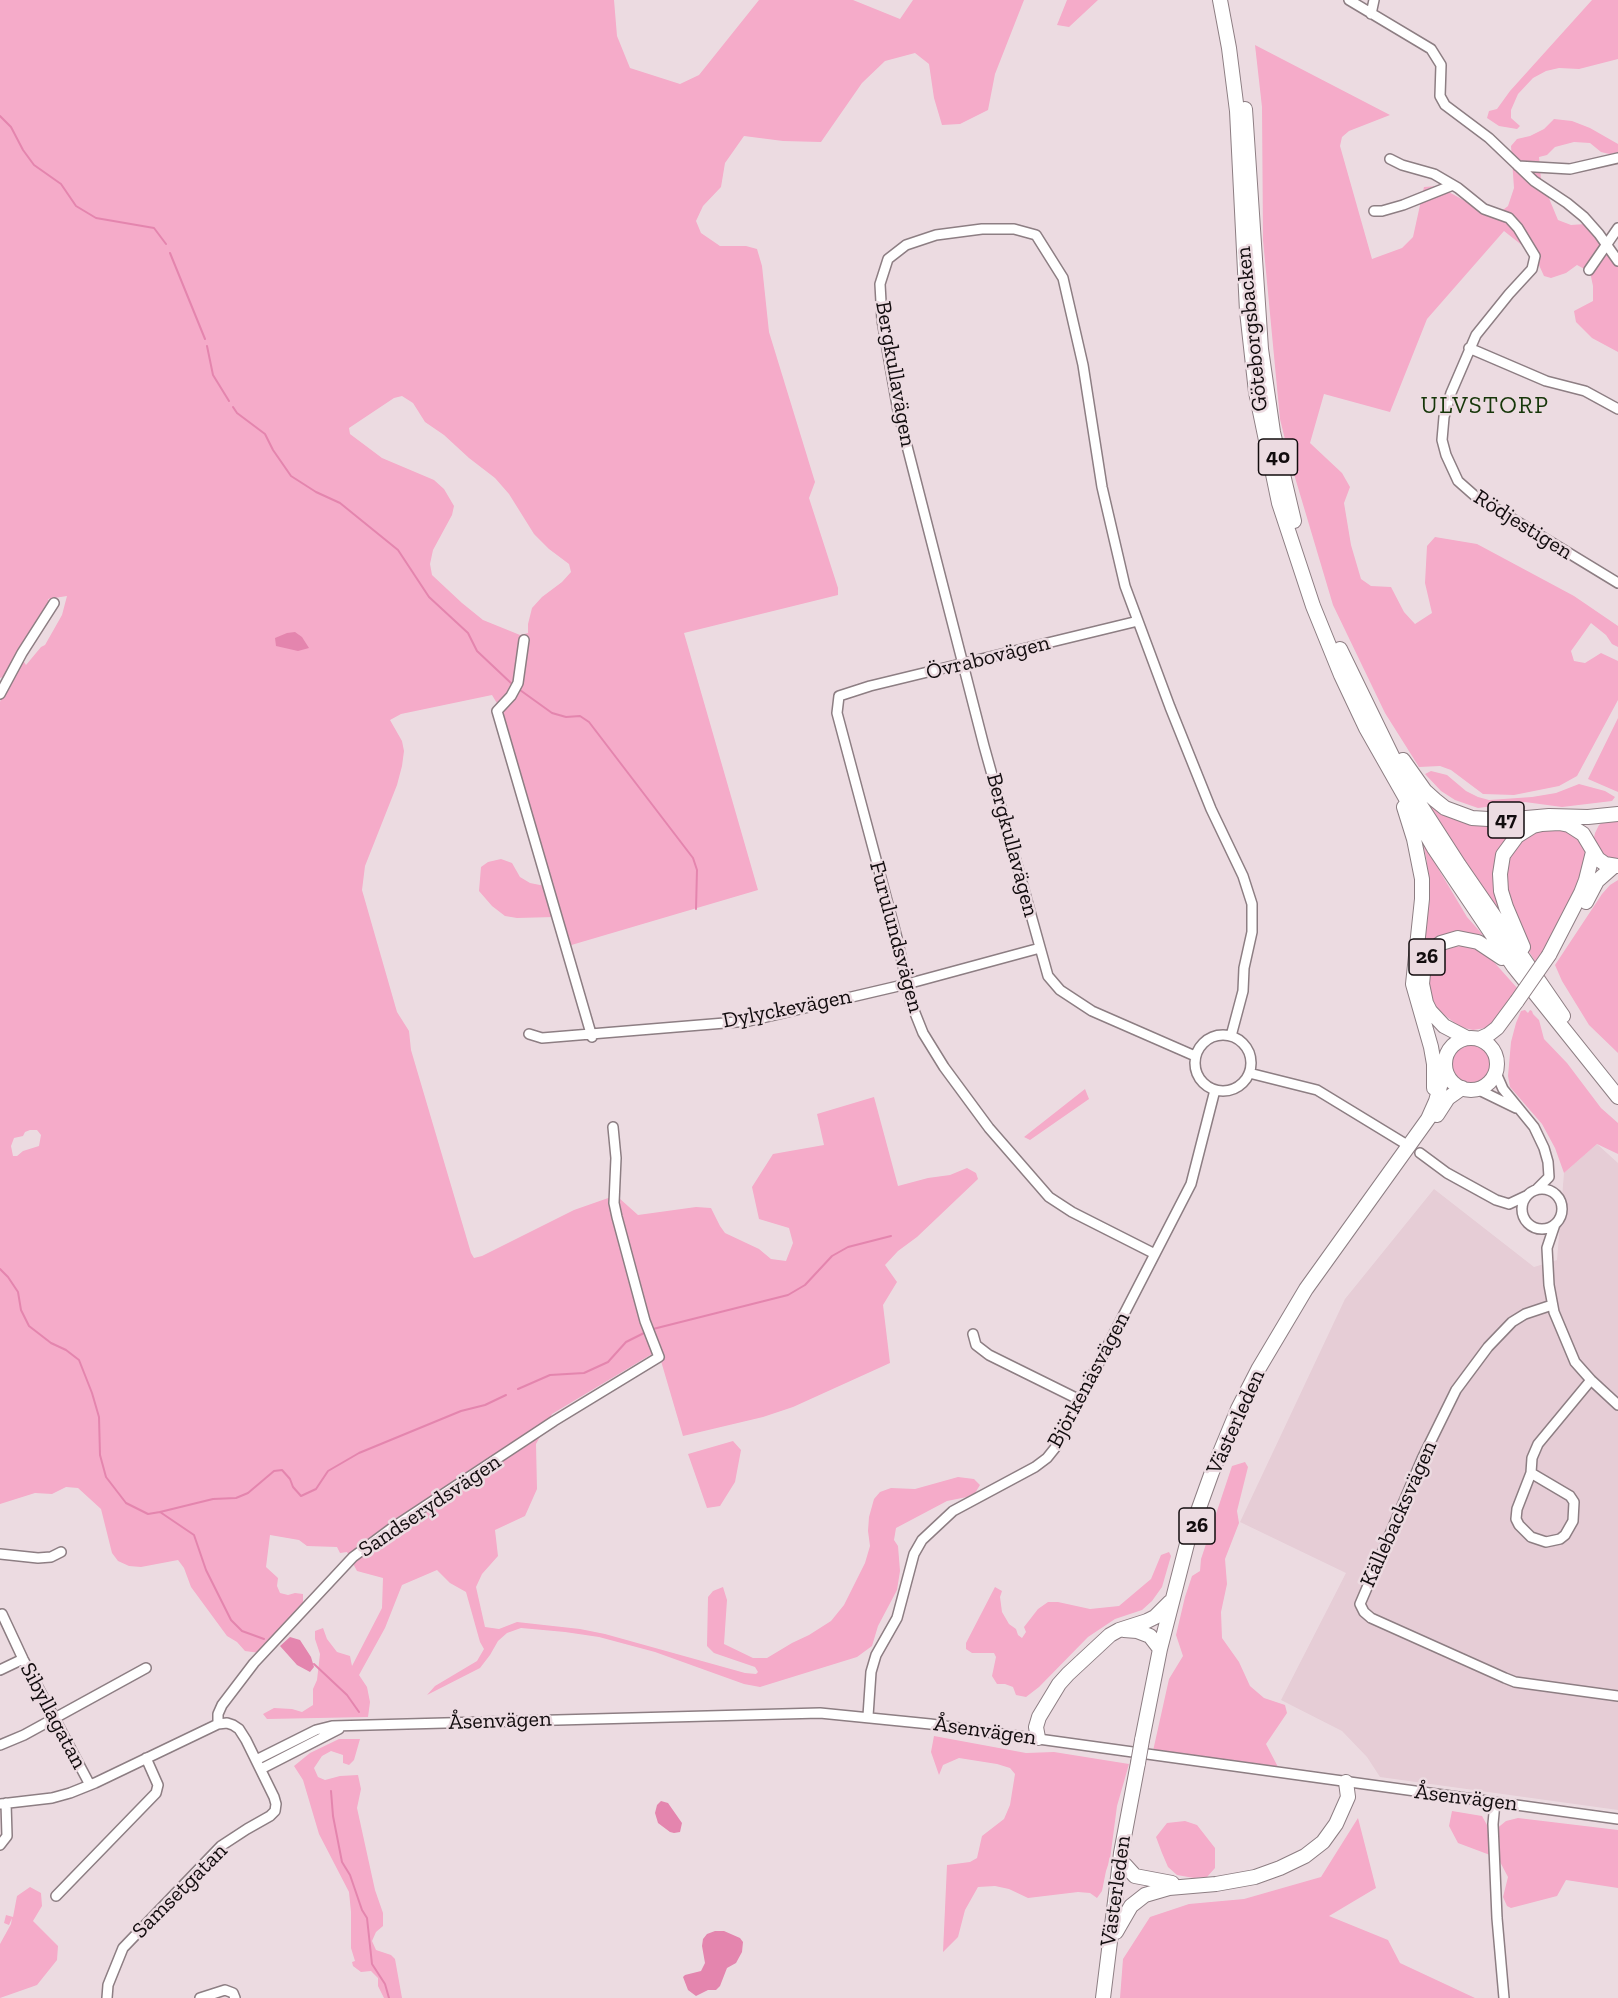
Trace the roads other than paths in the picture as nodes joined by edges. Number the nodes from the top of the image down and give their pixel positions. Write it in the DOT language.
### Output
graph roads {
  1 [pos="1220,0"];
  2 [pos="1229,0"];
  3 [pos="1349,0"];
  4 [pos="1374,0"];
  5 [pos="1371,14"];
  6 [pos="1618,158"];
  7 [pos="1390,159"];
  8 [pos="1518,166"];
  9 [pos="1453,185"];
  10 [pos="1374,211"];
  11 [pos="1618,228"];
  12 [pos="1606,244"];
  13 [pos="1618,261"];
  14 [pos="1590,270"];
  15 [pos="1469,348"];
  16 [pos="1618,409"];
  17 [pos="1618,583"];
  18 [pos="54,603"];
  19 [pos="1138,621"];
  20 [pos="524,640"];
  21 [pos="964,664"];
  22 [pos="0,694"];
  23 [pos="839,696"];
  24 [pos="1374,719"];
  25 [pos="1394,778"];
  26 [pos="1615,813"];
  27 [pos="1592,849"];
  28 [pos="1616,866"];
  29 [pos="1040,948"];
  30 [pos="1549,955"];
  31 [pos="1514,967"];
  32 [pos="907,984"];
  33 [pos="1542,986"];
  34 [pos="1514,1006"];
  35 [pos="1423,1020"];
  36 [pos="529,1034"];
  37 [pos="592,1036"];
  38 [pos="1231,1036"];
  39 [pos="1473,1038"];
  40 [pos="1447,1052"];
  41 [pos="1195,1056"];
  42 [pos="1496,1066"];
  43 [pos="1445,1068"];
  44 [pos="1249,1073"];
  45 [pos="1618,1087"];
  46 [pos="1462,1088"];
  47 [pos="1477,1089"];
  48 [pos="1215,1090"];
  49 [pos="1618,1097"];
  50 [pos="1433,1108"];
  51 [pos="1520,1110"];
  52 [pos="613,1127"];
  53 [pos="1404,1143"];
  54 [pos="1420,1153"];
  55 [pos="1549,1177"];
  56 [pos="1537,1189"];
  57 [pos="1526,1196"];
  58 [pos="1558,1196"];
  59 [pos="1509,1203"];
  60 [pos="1522,1212"];
  61 [pos="1555,1224"];
  62 [pos="1535,1228"];
  63 [pos="1547,1248"];
  64 [pos="1155,1254"];
  65 [pos="1552,1305"];
  66 [pos="973,1334"];
  67 [pos="1591,1380"];
  68 [pos="1080,1400"];
  69 [pos="1618,1405"];
  70 [pos="1531,1473"];
  71 [pos="61,1552"];
  72 [pos="0,1554"];
  73 [pos="1172,1600"];
  74 [pos="2,1614"];
  75 [pos="1119,1630"];
  76 [pos="1160,1649"];
  77 [pos="23,1659"];
  78 [pos="146,1668"];
  79 [pos="0,1670"];
  80 [pos="1618,1696"];
  81 [pos="868,1716"];
  82 [pos="54,1718"];
  83 [pos="218,1724"];
  84 [pos="1038,1738"];
  85 [pos="1144,1740"];
  86 [pos="0,1745"];
  87 [pos="146,1758"];
  88 [pos="1139,1763"];
  89 [pos="259,1764"];
  90 [pos="1346,1782"];
  91 [pos="90,1785"];
  92 [pos="1494,1802"];
  93 [pos="3,1804"];
  94 [pos="1618,1819"];
  95 [pos="0,1845"];
  96 [pos="1125,1865"];
  97 [pos="1189,1885"];
  98 [pos="56,1896"];
  99 [pos="1116,1932"];
  100 [pos="107,1998"];
  101 [pos="200,1998"];
  102 [pos="235,1998"];
  103 [pos="1102,1998"];
  104 [pos="1108,1998"];
  105 [pos="1504,1998"];
  1 -- 25 [label="highway, Göteborgsbacken / 40"];
  2 -- 24 [label="highway, Göteborgsbacken / 40"];
  3 -- 5 [label="street"];
  4 -- 5 [label="street"];
  5 -- 8 [label="street"];
  6 -- 8 [label="street"];
  7 -- 9 [label="street, Rödjestigen"];
  8 -- 12 [label="street"];
  9 -- 10 [label="street"];
  9 -- 15 [label="street, Rödjestigen"];
  11 -- 12 [label="street"];
  12 -- 13 [label="street"];
  12 -- 14 [label="street"];
  15 -- 16 [label="street"];
  15 -- 17 [label="street, Rödjestigen"];
  18 -- 22 [label="street"];
  19 -- 21 [label="street, Övrabovägen"];
  19 -- 21 [label="street, Bergkullavägen"];
  19 -- 38 [label="street, Bergkullavägen"];
  20 -- 37 [label="street"];
  21 -- 23 [label="street, Övrabovägen"];
  21 -- 29 [label="street, Bergkullavägen"];
  23 -- 32 [label="street, Furulundsvägen"];
  24 -- 26 [label="highway, 47"];
  24 -- 33 [label="highway, 40"];
  25 -- 31 [label="highway, 40"];
  25 -- 35 [label="highway"];
  26 -- 27 [label="highway"];
  27 -- 28 [label="highway"];
  27 -- 30 [label="highway"];
  27 -- 33 [label="highway"];
  28 -- 30 [label="highway"];
  29 -- 32 [label="street, Dylyckevägen"];
  29 -- 41 [label="street, Bergkullavägen"];
  30 -- 34 [label="highway, bridge"];
  31 -- 39 [label="highway, 26"];
  31 -- 49 [label="highway, 26"];
  32 -- 37 [label="street, Dylyckevägen"];
  32 -- 64 [label="street, Furulundsvägen"];
  33 -- 45 [label="highway"];
  34 -- 39 [label="highway"];
  34 -- 42 [label="highway"];
  35 -- 40 [label="highway"];
  35 -- 50 [label="highway"];
  36 -- 37 [label="street, Dylyckevägen"];
  38 -- 41 [label="street"];
  38 -- 44 [label="street"];
  39 -- 40 [label="highway"];
  39 -- 42 [label="highway, 26"];
  40 -- 43 [label="highway, 26"];
  41 -- 48 [label="street"];
  42 -- 47 [label="highway"];
  42 -- 51 [label="street"];
  43 -- 46 [label="highway"];
  43 -- 50 [label="highway, Västerleden / 26"];
  44 -- 48 [label="street"];
  44 -- 53 [label="street"];
  46 -- 47 [label="highway"];
  46 -- 85 [label="highway, Västerleden / 26"];
  47 -- 51 [label="street"];
  48 -- 64 [label="street, Björkenäsvägen"];
  50 -- 73 [label="highway, Västerleden / 26"];
  51 -- 55 [label="street"];
  52 -- 83 [label="street, Sandserydsvägen"];
  54 -- 59 [label="street"];
  55 -- 56 [label="street"];
  55 -- 58 [label="street"];
  56 -- 57 [label="street"];
  56 -- 58 [label="street"];
  57 -- 59 [label="street"];
  57 -- 60 [label="street"];
  58 -- 61 [label="street"];
  59 -- 60 [label="street"];
  60 -- 62 [label="street"];
  61 -- 62 [label="street"];
  61 -- 63 [label="street"];
  62 -- 63 [label="street"];
  63 -- 65 [label="street"];
  64 -- 68 [label="street, Björkenäsvägen"];
  65 -- 67 [label="street"];
  65 -- 80 [label="street, Källebacksvägen"];
  66 -- 68 [label="street"];
  67 -- 69 [label="street"];
  67 -- 70 [label="street"];
  68 -- 81 [label="street, Björkenäsvägen"];
  70 -- 70 [label="street"];
  71 -- 72 [label="street"];
  73 -- 75 [label="highway"];
  73 -- 76 [label="highway, Västerleden / 26"];
  74 -- 77 [label="street, Sibyllagatan"];
  75 -- 76 [label="highway"];
  75 -- 84 [label="highway"];
  76 -- 85 [label="highway, Västerleden / 26"];
  77 -- 79 [label="street"];
  77 -- 82 [label="street, Sibyllagatan"];
  78 -- 82 [label="street"];
  81 -- 84 [label="street, Åsenvägen"];
  81 -- 89 [label="street, Åsenvägen"];
  82 -- 86 [label="street"];
  82 -- 91 [label="street, Sibyllagatan"];
  83 -- 87 [label="street"];
  83 -- 89 [label="street"];
  84 -- 90 [label="street, Åsenvägen"];
  85 -- 88 [label="highway, Västerleden / 26, bridge"];
  87 -- 91 [label="street"];
  87 -- 98 [label="street"];
  88 -- 96 [label="highway, Västerleden / 26"];
  88 -- 103 [label="highway, Västerleden / 26"];
  89 -- 100 [label="street, Samsetgatan"];
  90 -- 92 [label="street, Åsenvägen"];
  90 -- 97 [label="highway"];
  91 -- 93 [label="street"];
  92 -- 94 [label="street, Åsenvägen"];
  92 -- 105 [label="street"];
  93 -- 95 [label="street"];
  96 -- 97 [label="highway"];
  96 -- 99 [label="highway, Västerleden / 26"];
  97 -- 99 [label="highway"];
  99 -- 104 [label="highway, Västerleden / 26"];
  101 -- 102 [label="street"];
}
